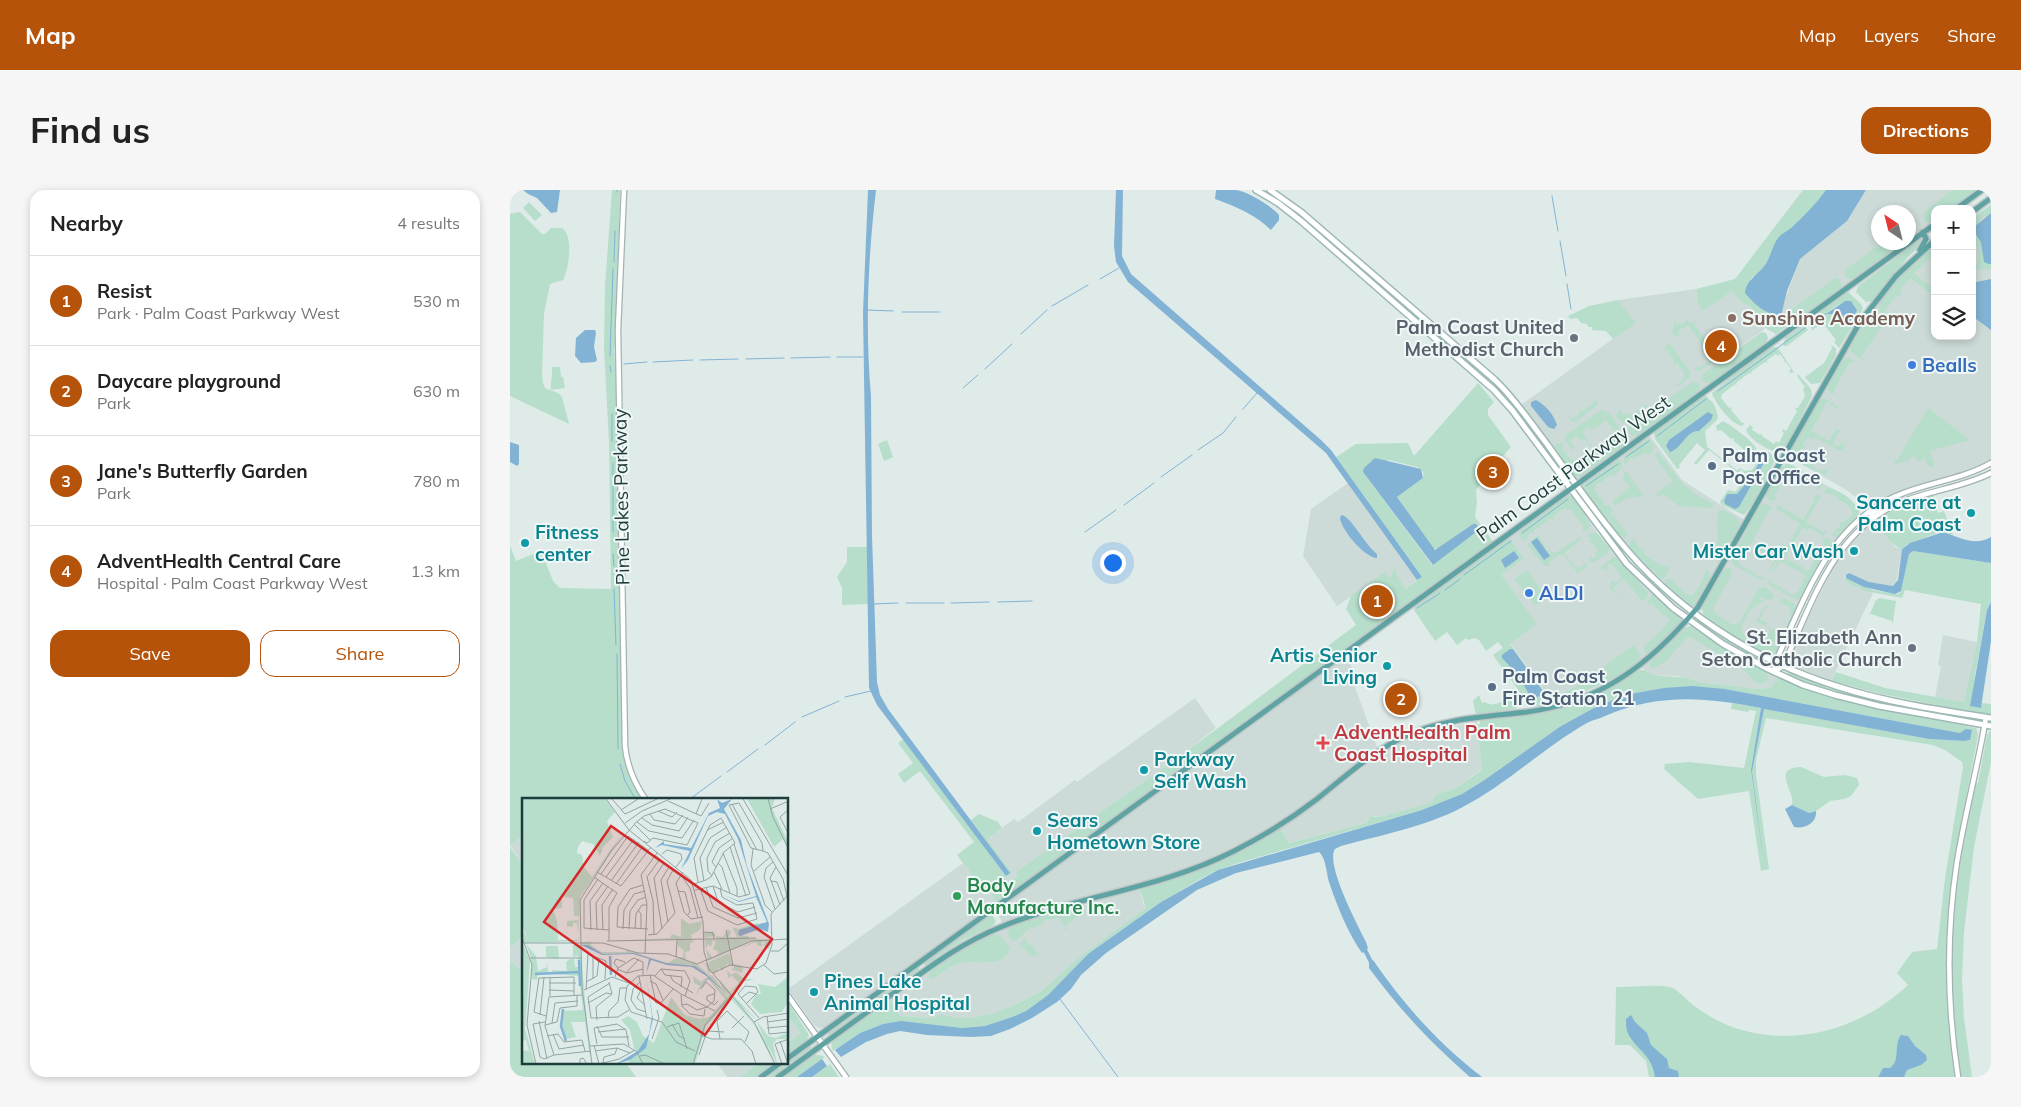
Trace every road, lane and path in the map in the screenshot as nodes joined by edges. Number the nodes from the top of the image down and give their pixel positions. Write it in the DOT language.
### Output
graph roads {
  1 [pos="624,190"];
  2 [pos="1256,190"];
  3 [pos="1270,190"];
  4 [pos="1982,190"];
  5 [pos="1991,198"];
  6 [pos="1961,205"];
  7 [pos="1976,209"];
  8 [pos="1931,227"];
  9 [pos="1923,232"];
  10 [pos="1931,243"];
  11 [pos="1917,255"];
  12 [pos="1991,463"];
  13 [pos="1991,473"];
  14 [pos="1576,485"];
  15 [pos="1570,490"];
  16 [pos="1895,496"];
  17 [pos="1866,513"];
  18 [pos="1870,520"];
  19 [pos="1837,554"];
  20 [pos="1693,613"];
  21 [pos="1688,620"];
  22 [pos="1775,663"];
  23 [pos="1783,666"];
  24 [pos="1774,672"];
  25 [pos="1988,717"];
  26 [pos="1984,724"];
  27 [pos="1991,726"];
  28 [pos="645,798"];
  29 [pos="789,997"];
  30 [pos="817,1036"];
  31 [pos="822,1045"];
  32 [pos="789,1057"];
  33 [pos="779,1064"];
  34 [pos="761,1077"];
  35 [pos="778,1077"];
  36 [pos="846,1077"];
  37 [pos="1958,1077"];
  1 -- 28 [label="street, Pine Lakes Parkway"];
  2 -- 15 [label="main road"];
  3 -- 14 [label="main road"];
  4 -- 6 [label="main road"];
  5 -- 7 [label="main road"];
  8 -- 9 [label="main road, Palm Coast Parkway West"];
  9 -- 11 [label="main road"];
  9 -- 14 [label="main road, Palm Coast Parkway West"];
  10 -- 11 [label="main road"];
  11 -- 20 [label="main road"];
  12 -- 16 [label="street"];
  13 -- 18 [label="street"];
  14 -- 15 [label="main road, Palm Coast Parkway West"];
  14 -- 20 [label="main road"];
  15 -- 21 [label="main road"];
  15 -- 30 [label="main road, Palm Coast Parkway West"];
  16 -- 17 [label="street"];
  16 -- 18 [label="street"];
  17 -- 19 [label="street"];
  17 -- 22 [label="street"];
  18 -- 19 [label="street"];
  19 -- 23 [label="street"];
  20 -- 21 [label="main road"];
  20 -- 22 [label="main road"];
  21 -- 24 [label="main road"];
  21 -- 31 [label="main road"];
  22 -- 23 [label="main road"];
  22 -- 24 [label="street"];
  23 -- 24 [label="street"];
  23 -- 25 [label="main road"];
  24 -- 26 [label="main road"];
  25 -- 26 [label="street"];
  26 -- 27 [label="main road"];
  26 -- 37 [label="street"];
  29 -- 30 [label="street"];
  30 -- 31 [label="street"];
  30 -- 32 [label="main road, Palm Coast Parkway West"];
  31 -- 35 [label="main road"];
  31 -- 36 [label="street"];
  33 -- 34 [label="main road"];
}
